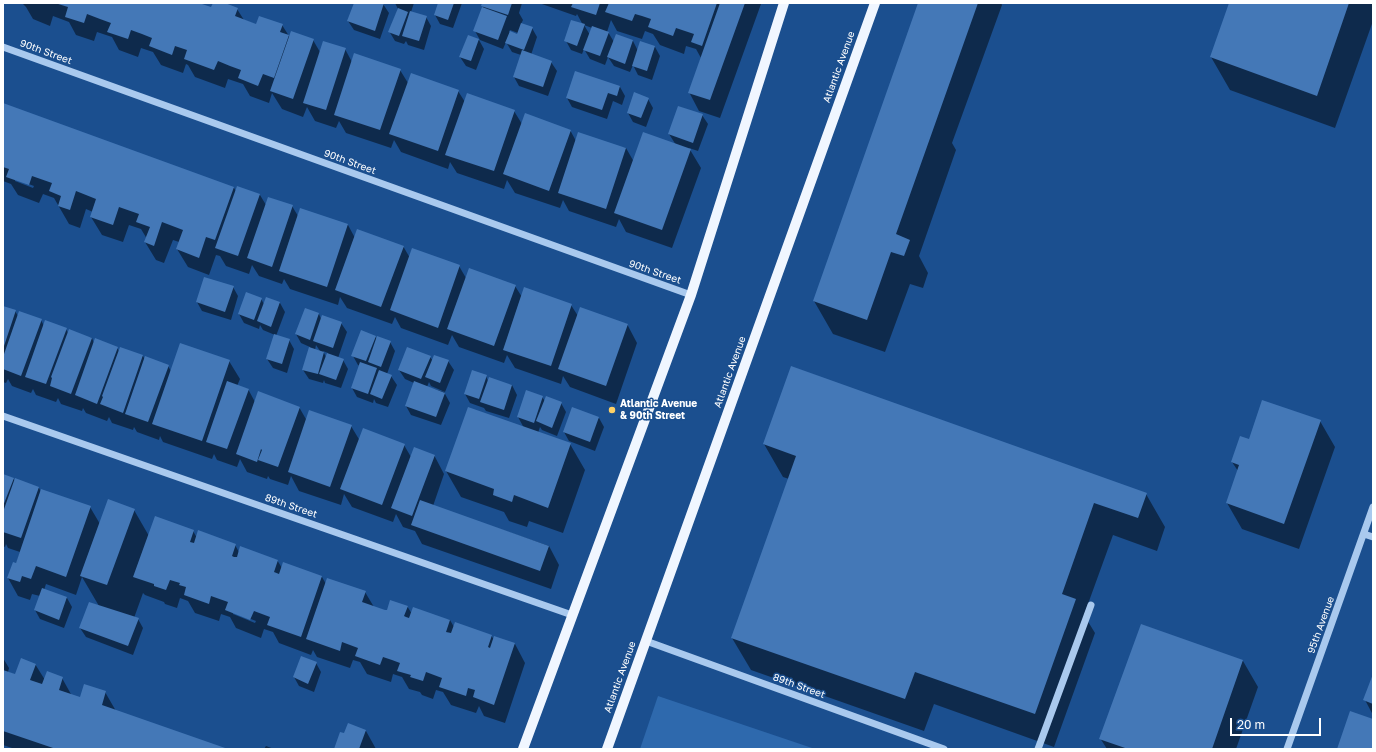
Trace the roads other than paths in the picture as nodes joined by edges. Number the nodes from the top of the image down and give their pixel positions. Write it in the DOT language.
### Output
graph roads {
  1 [pos="784,3"];
  2 [pos="875,3"];
  3 [pos="3,47"];
  4 [pos="691,295"];
  5 [pos="3,416"];
  6 [pos="1373,507"];
  7 [pos="1364,534"];
  8 [pos="1373,537"];
  9 [pos="1091,605"];
  10 [pos="572,615"];
  11 [pos="646,641"];
  12 [pos="523,749"];
  13 [pos="607,749"];
  14 [pos="944,749"];
  15 [pos="1038,749"];
  16 [pos="1286,749"];
  1 -- 4 [label="main road"];
  2 -- 11 [label="main road, Atlantic Avenue"];
  3 -- 4 [label="street, 90th Street"];
  4 -- 10 [label="main road"];
  5 -- 10 [label="street, 89th Street"];
  6 -- 7 [label="street, 95th Avenue"];
  7 -- 8 [label="street"];
  7 -- 16 [label="street, 95th Avenue"];
  9 -- 15 [label="street"];
  10 -- 12 [label="main road"];
  11 -- 13 [label="main road, Atlantic Avenue"];
  11 -- 14 [label="street, 89th Street"];
}
